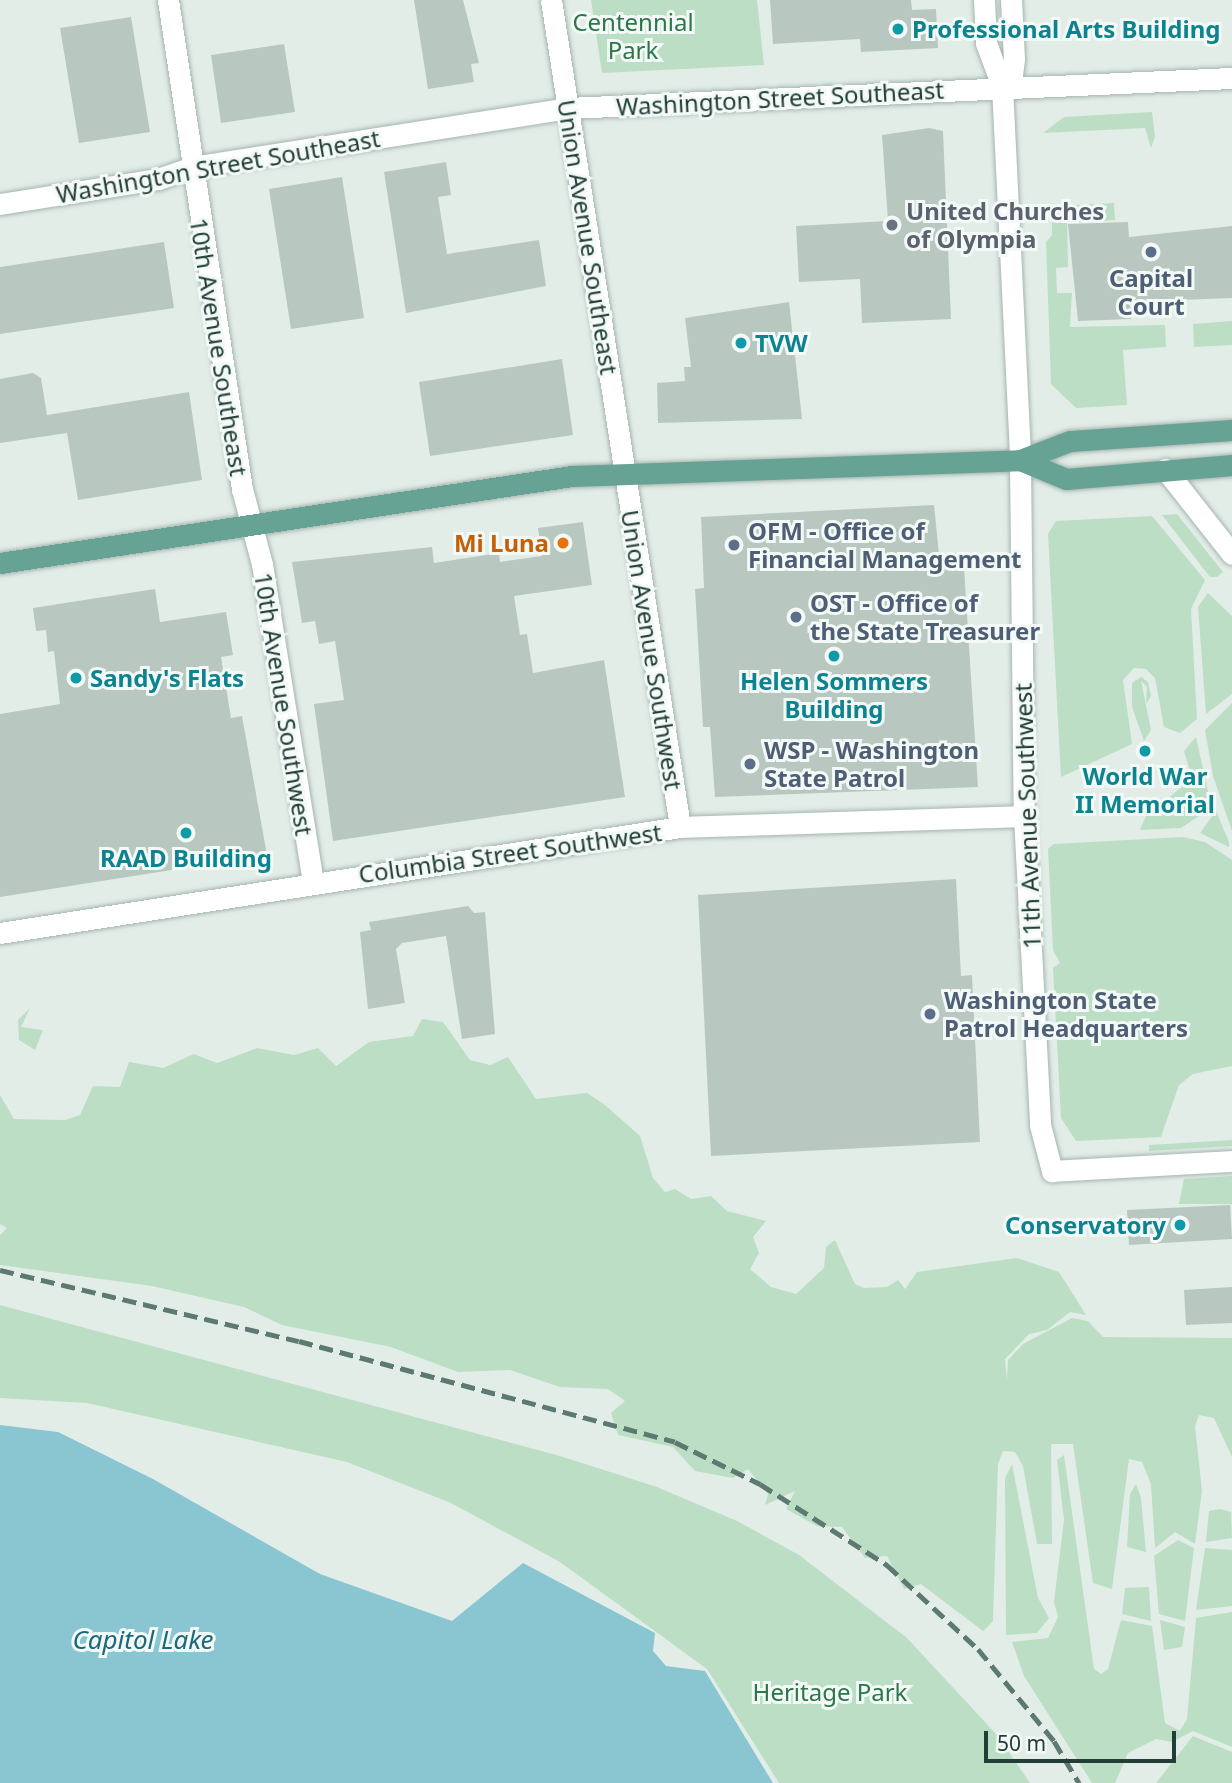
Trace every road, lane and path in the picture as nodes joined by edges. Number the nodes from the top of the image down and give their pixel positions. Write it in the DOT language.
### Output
graph roads {
  1 [pos="168,0"];
  2 [pos="551,0"];
  3 [pos="984,0"];
  4 [pos="1011,0"];
  5 [pos="1232,78"];
  6 [pos="1002,86"];
  7 [pos="568,108"];
  8 [pos="192,167"];
  9 [pos="0,204"];
  10 [pos="1232,430"];
  11 [pos="1020,460"];
  12 [pos="1232,465"];
  13 [pos="1165,469"];
  14 [pos="625,473"];
  15 [pos="252,526"];
  16 [pos="1232,554"];
  17 [pos="0,563"];
  18 [pos="1024,816"];
  19 [pos="680,827"];
  20 [pos="313,882"];
  21 [pos="0,933"];
  22 [pos="1232,1161"];
  1 -- 8 [label="street, 10th Avenue Southeast"];
  2 -- 7 [label="street, Union Avenue Southeast"];
  3 -- 6 [label="street"];
  4 -- 6 [label="street"];
  5 -- 6 [label="street, Washington Street Southeast"];
  6 -- 7 [label="street, Washington Street Southeast"];
  6 -- 11 [label="street, 11th Avenue Southwest"];
  7 -- 8 [label="street, Washington Street Southeast"];
  7 -- 14 [label="street, Union Avenue Southeast"];
  8 -- 9 [label="street, Washington Street Southeast"];
  8 -- 15 [label="street, 10th Avenue Southeast"];
  10 -- 11 [label="main road"];
  11 -- 13 [label="main road"];
  11 -- 14 [label="main road"];
  11 -- 18 [label="street, 11th Avenue Southwest"];
  12 -- 13 [label="main road"];
  13 -- 16 [label="street"];
  14 -- 15 [label="main road"];
  14 -- 19 [label="street, Union Avenue Southwest"];
  15 -- 17 [label="main road"];
  15 -- 20 [label="street, 10th Avenue Southwest"];
  18 -- 19 [label="street, Columbia Street Southwest"];
  18 -- 22 [label="street, 11th Avenue Southwest"];
  19 -- 20 [label="street, Columbia Street Southwest"];
  20 -- 21 [label="street, Columbia Street Southwest"];
}
